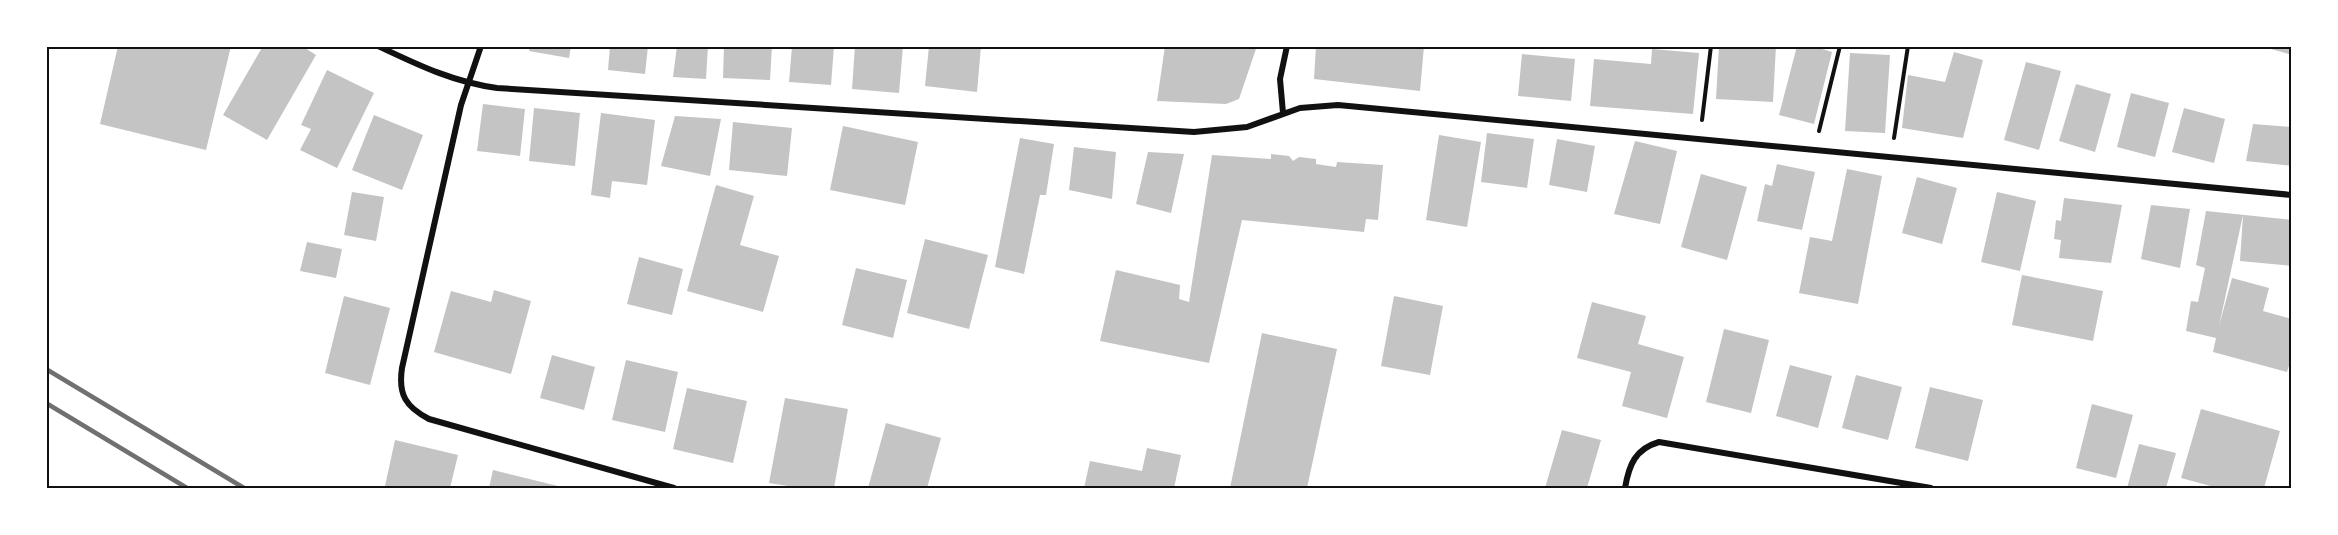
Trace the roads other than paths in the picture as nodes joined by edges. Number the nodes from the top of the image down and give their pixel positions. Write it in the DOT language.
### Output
graph roads {
  1 [pos="378,46"];
  2 [pos="481,46"];
  3 [pos="1287,46"];
  4 [pos="467,83"];
  5 [pos="1283,113"];
  6 [pos="2292,195"];
  7 [pos="674,489"];
  8 [pos="1624,489"];
  9 [pos="1931,489"];
  1 -- 4 [label="street"];
  2 -- 4 [label="street"];
  3 -- 5 [label="street"];
  4 -- 5 [label="street"];
  4 -- 7 [label="street"];
  5 -- 6 [label="street"];
  8 -- 9 [label="street"];
}
